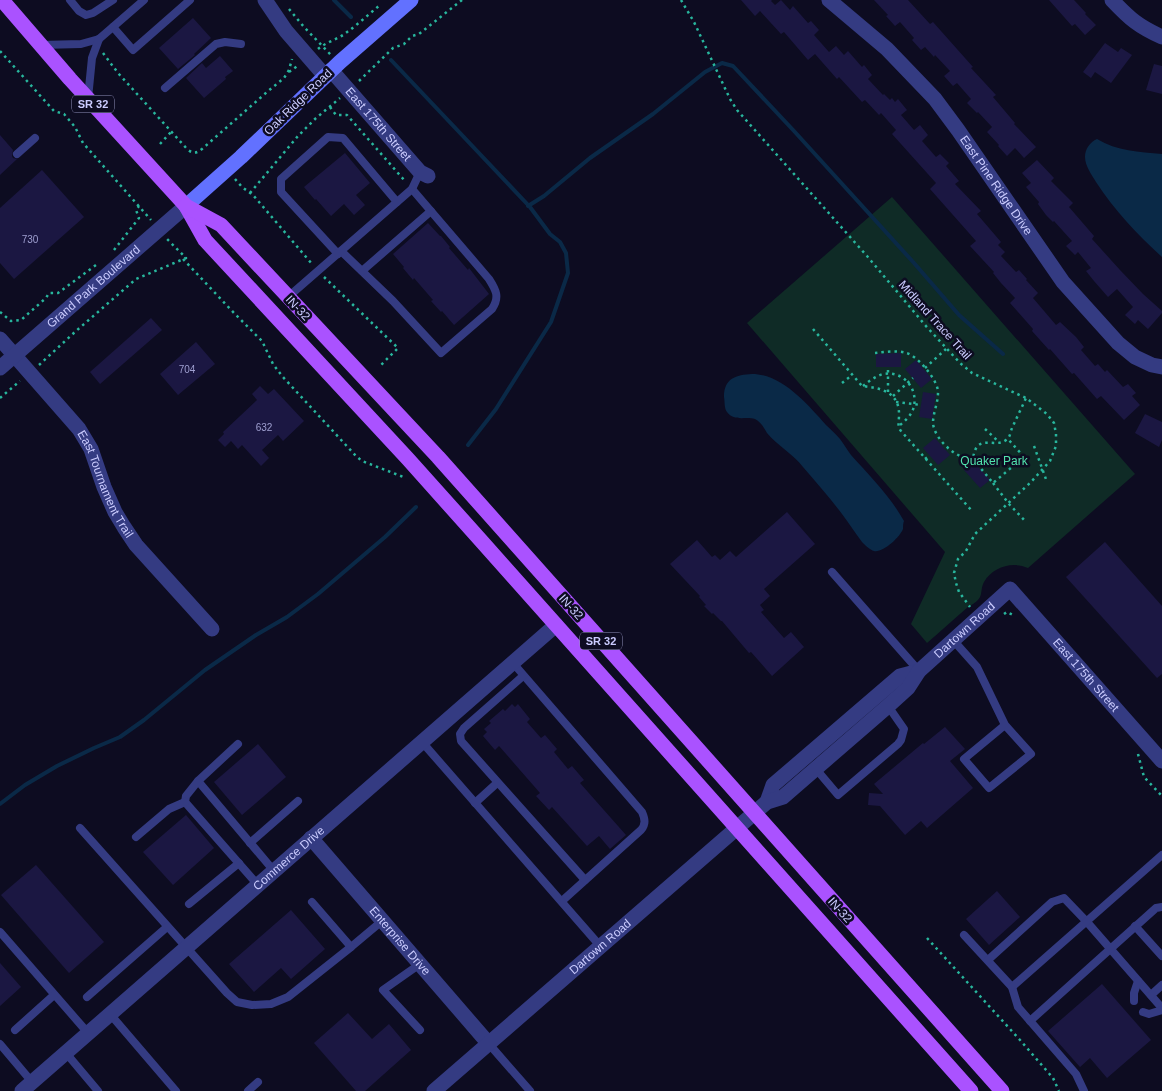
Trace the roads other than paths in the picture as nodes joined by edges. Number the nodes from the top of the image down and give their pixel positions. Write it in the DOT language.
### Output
graph roads {
  1 [pos="2,0"];
  2 [pos="70,0"];
  3 [pos="113,0"];
  4 [pos="144,0"];
  5 [pos="190,0"];
  6 [pos="265,0"];
  7 [pos="411,0"];
  8 [pos="829,0"];
  9 [pos="1112,0"];
  10 [pos="113,27"];
  11 [pos="1162,37"];
  12 [pos="97,43"];
  13 [pos="241,44"];
  14 [pos="40,45"];
  15 [pos="331,70"];
  16 [pos="165,88"];
  17 [pos="88,99"];
  18 [pos="35,138"];
  19 [pos="17,154"];
  20 [pos="424,174"];
  21 [pos="412,189"];
  22 [pos="397,202"];
  23 [pos="186,206"];
  24 [pos="431,211"];
  25 [pos="339,252"];
  26 [pos="362,271"];
  27 [pos="288,297"];
  28 [pos="0,339"];
  29 [pos="14,355"];
  30 [pos="1162,367"];
  31 [pos="0,368"];
  32 [pos="832,572"];
  33 [pos="1010,589"];
  34 [pos="556,625"];
  35 [pos="212,629"];
  36 [pos="953,640"];
  37 [pos="513,663"];
  38 [pos="919,671"];
  39 [pos="523,676"];
  40 [pos="888,706"];
  41 [pos="1005,724"];
  42 [pos="422,742"];
  43 [pos="238,744"];
  44 [pos="1162,761"];
  45 [pos="816,769"];
  46 [pos="198,781"];
  47 [pos="497,782"];
  48 [pos="298,801"];
  49 [pos="185,802"];
  50 [pos="767,802"];
  51 [pos="474,803"];
  52 [pos="754,814"];
  53 [pos="80,828"];
  54 [pos="737,828"];
  55 [pos="136,837"];
  56 [pos="311,838"];
  57 [pos="250,843"];
  58 [pos="1162,855"];
  59 [pos="239,863"];
  60 [pos="274,871"];
  61 [pos="585,880"];
  62 [pos="258,885"];
  63 [pos="562,901"];
  64 [pos="312,902"];
  65 [pos="190,904"];
  66 [pos="1162,907"];
  67 [pos="382,921"];
  68 [pos="1087,922"];
  69 [pos="167,926"];
  70 [pos="1135,926"];
  71 [pos="0,932"];
  72 [pos="964,935"];
  73 [pos="351,947"];
  74 [pos="601,947"];
  75 [pos="186,948"];
  76 [pos="1110,949"];
  77 [pos="1162,956"];
  78 [pos="988,960"];
  79 [pos="420,964"];
  80 [pos="1138,981"];
  81 [pos="1162,985"];
  82 [pos="1012,987"];
  83 [pos="54,995"];
  84 [pos="1151,995"];
  85 [pos="87,997"];
  86 [pos="1134,1001"];
  87 [pos="1162,1009"];
  88 [pos="1143,1012"];
  89 [pos="110,1014"];
  90 [pos="1030,1021"];
  91 [pos="15,1030"];
  92 [pos="420,1030"];
  93 [pos="88,1033"];
  94 [pos="0,1044"];
  95 [pos="489,1044"];
  96 [pos="66,1053"];
  97 [pos="258,1082"];
  98 [pos="27,1086"];
  99 [pos="98,1091"];
  100 [pos="176,1091"];
  101 [pos="248,1091"];
  102 [pos="434,1091"];
  103 [pos="530,1091"];
  104 [pos="971,1091"];
  105 [pos="1002,1091"];
  106 [pos="1084,1091"];
  1 -- 14 [label="main road, IN-32 / SR 32"];
  2 -- 3 [label="lane"];
  4 -- 10 [label="lane"];
  5 -- 10 [label="lane"];
  6 -- 15 [label="street, East 175th Street"];
  7 -- 15 [label="street, Oak Ridge Road"];
  8 -- 30 [label="street, East Pine Ridge Drive"];
  9 -- 11 [label="street"];
  10 -- 12 [label="lane"];
  12 -- 14 [label="lane"];
  12 -- 17 [label="lane"];
  13 -- 16 [label="lane"];
  14 -- 17 [label="main road, IN-32 / SR 32"];
  15 -- 20 [label="street, East 175th Street"];
  15 -- 23 [label="street, Oak Ridge Road"];
  17 -- 23 [label="main road, IN-32 / SR 32"];
  18 -- 19 [label="lane"];
  20 -- 21 [label="lane"];
  21 -- 22 [label="lane"];
  21 -- 24 [label="lane"];
  22 -- 25 [label="lane"];
  22 -- 25 [label="lane"];
  23 -- 27 [label="main road, IN-32 / SR 32"];
  23 -- 29 [label="street, Grand Park Boulevard"];
  23 -- 34 [label="main road, IN-32 / SR 32"];
  24 -- 26 [label="lane"];
  24 -- 26 [label="lane"];
  25 -- 26 [label="lane"];
  25 -- 27 [label="lane"];
  27 -- 52 [label="main road, IN-32 / SR 32"];
  28 -- 29 [label="street, East Tournament Trail"];
  29 -- 31 [label="street, Grand Park Boulevard"];
  29 -- 35 [label="street, East Tournament Trail"];
  32 -- 38 [label="lane"];
  33 -- 36 [label="street, Dartown Road"];
  33 -- 44 [label="street, East 175th Street"];
  34 -- 37 [label="street, Commerce Drive"];
  34 -- 54 [label="main road, IN-32 / SR 32"];
  36 -- 38 [label="street, Dartown Road"];
  36 -- 41 [label="lane"];
  37 -- 39 [label="lane"];
  37 -- 42 [label="street, Commerce Drive"];
  38 -- 40 [label="street, Dartown Road"];
  38 -- 50 [label="street, Dartown Road"];
  39 -- 47 [label="lane"];
  39 -- 61 [label="lane"];
  40 -- 45 [label="street, Dartown Road"];
  40 -- 45 [label="lane"];
  41 -- 41 [label="lane"];
  42 -- 51 [label="lane"];
  42 -- 56 [label="street, Commerce Drive"];
  43 -- 46 [label="lane"];
  45 -- 50 [label="street, Dartown Road"];
  46 -- 49 [label="lane"];
  46 -- 57 [label="lane"];
  47 -- 51 [label="lane"];
  47 -- 61 [label="lane"];
  48 -- 57 [label="lane"];
  49 -- 55 [label="lane"];
  49 -- 59 [label="lane"];
  50 -- 52 [label="street, Dartown Road"];
  51 -- 63 [label="lane"];
  52 -- 54 [label="street, Dartown Road"];
  52 -- 105 [label="main road, IN-32 / SR 32"];
  53 -- 69 [label="lane"];
  54 -- 74 [label="street, Dartown Road"];
  54 -- 104 [label="main road, IN-32 / SR 32"];
  56 -- 60 [label="street, Commerce Drive"];
  56 -- 67 [label="street, Enterprise Drive"];
  57 -- 60 [label="lane"];
  58 -- 68 [label="lane"];
  59 -- 62 [label="lane"];
  59 -- 65 [label="lane"];
  60 -- 62 [label="street, Commerce Drive"];
  61 -- 63 [label="lane"];
  62 -- 75 [label="street, Commerce Drive"];
  63 -- 74 [label="lane"];
  64 -- 73 [label="lane"];
  66 -- 70 [label="lane"];
  67 -- 73 [label="lane"];
  67 -- 79 [label="street, Enterprise Drive"];
  68 -- 76 [label="lane"];
  68 -- 78 [label="lane"];
  68 -- 82 [label="lane"];
  69 -- 75 [label="lane"];
  69 -- 85 [label="lane"];
  70 -- 76 [label="lane"];
  70 -- 77 [label="lane"];
  71 -- 83 [label="lane"];
  72 -- 78 [label="lane"];
  73 -- 75 [label="lane"];
  74 -- 95 [label="street, Dartown Road"];
  75 -- 89 [label="street, Commerce Drive"];
  76 -- 80 [label="lane"];
  76 -- 90 [label="lane"];
  78 -- 82 [label="lane"];
  79 -- 92 [label="lane"];
  79 -- 95 [label="street, Enterprise Drive"];
  80 -- 84 [label="lane"];
  80 -- 86 [label="lane"];
  81 -- 84 [label="lane"];
  82 -- 90 [label="lane"];
  83 -- 91 [label="lane"];
  83 -- 93 [label="lane"];
  84 -- 87 [label="lane"];
  87 -- 88 [label="lane"];
  89 -- 93 [label="street, Commerce Drive"];
  89 -- 100 [label="lane"];
  90 -- 106 [label="lane"];
  93 -- 96 [label="street, Commerce Drive"];
  94 -- 98 [label="lane"];
  95 -- 102 [label="street, Dartown Road"];
  95 -- 103 [label="lane"];
  96 -- 98 [label="street, Commerce Drive"];
  96 -- 99 [label="lane"];
  97 -- 101 [label="lane"];
}
